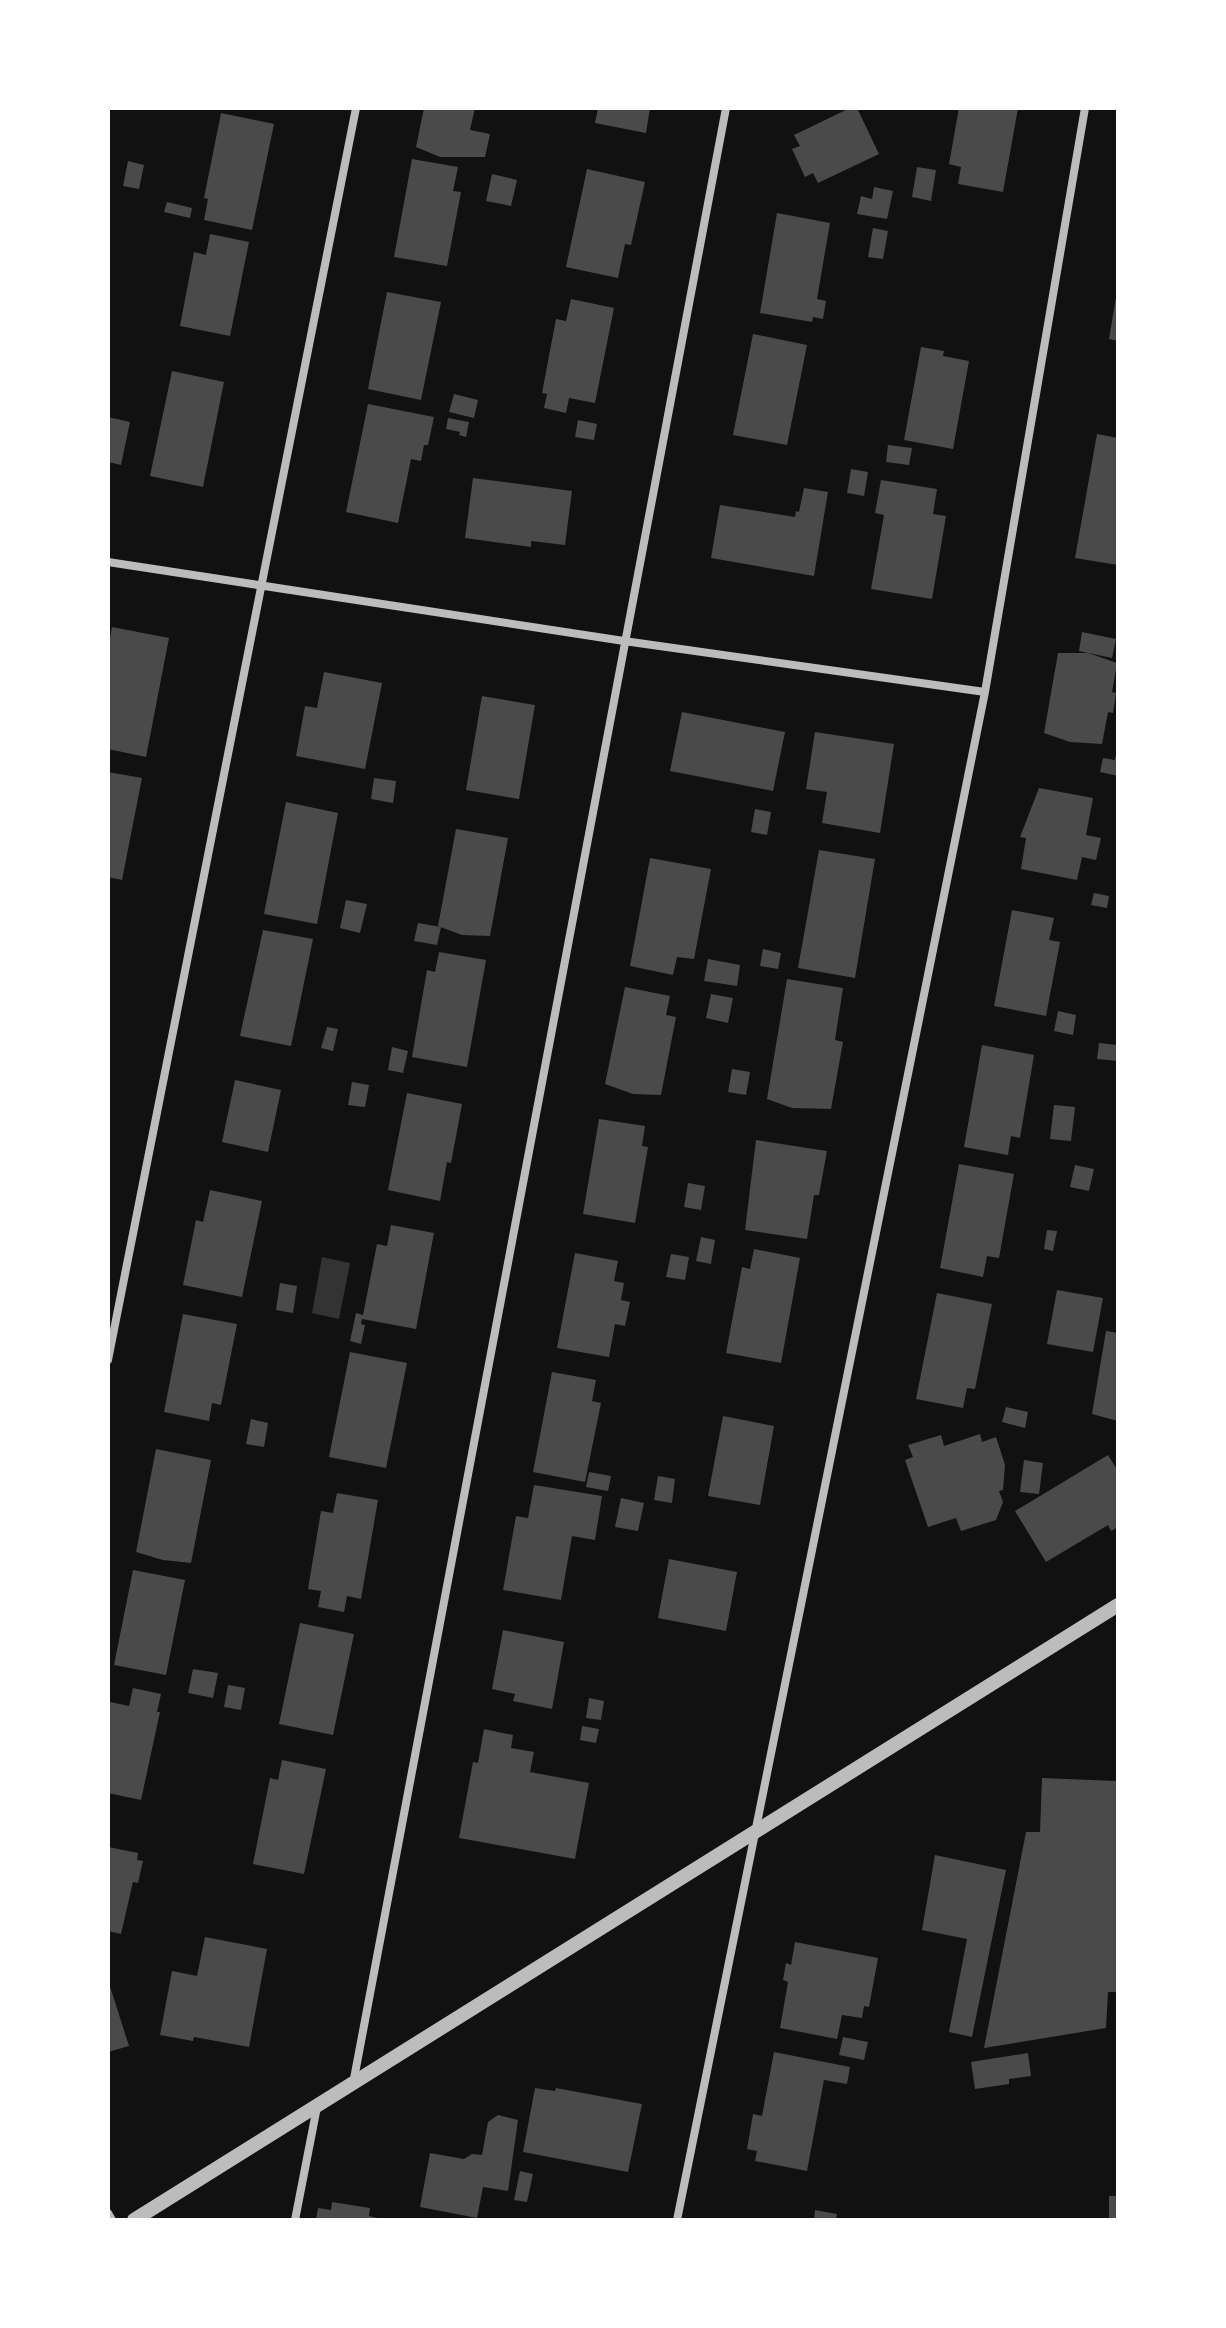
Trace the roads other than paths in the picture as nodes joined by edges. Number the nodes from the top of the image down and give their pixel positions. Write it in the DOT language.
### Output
graph roads {
  1 [pos="356,108"];
  2 [pos="726,108"];
  3 [pos="1085,108"];
  4 [pos="108,562"];
  5 [pos="261,585"];
  6 [pos="624,641"];
  7 [pos="985,692"];
  8 [pos="108,1360"];
  9 [pos="1118,1605"];
  10 [pos="758,1829"];
  11 [pos="353,2085"];
  12 [pos="317,2106"];
  13 [pos="108,2213"];
  14 [pos="112,2220"];
  15 [pos="134,2220"];
  16 [pos="295,2220"];
  17 [pos="677,2220"];
  1 -- 5 [label="street"];
  2 -- 6 [label="street"];
  3 -- 7 [label="street"];
  4 -- 5 [label="street"];
  5 -- 6 [label="street"];
  5 -- 8 [label="street"];
  6 -- 7 [label="street"];
  6 -- 11 [label="street"];
  7 -- 10 [label="street"];
  9 -- 10 [label="street"];
  10 -- 11 [label="street"];
  10 -- 17 [label="street"];
  11 -- 12 [label="street"];
  12 -- 15 [label="street"];
  12 -- 16 [label="street"];
  13 -- 14 [label="street"];
}
